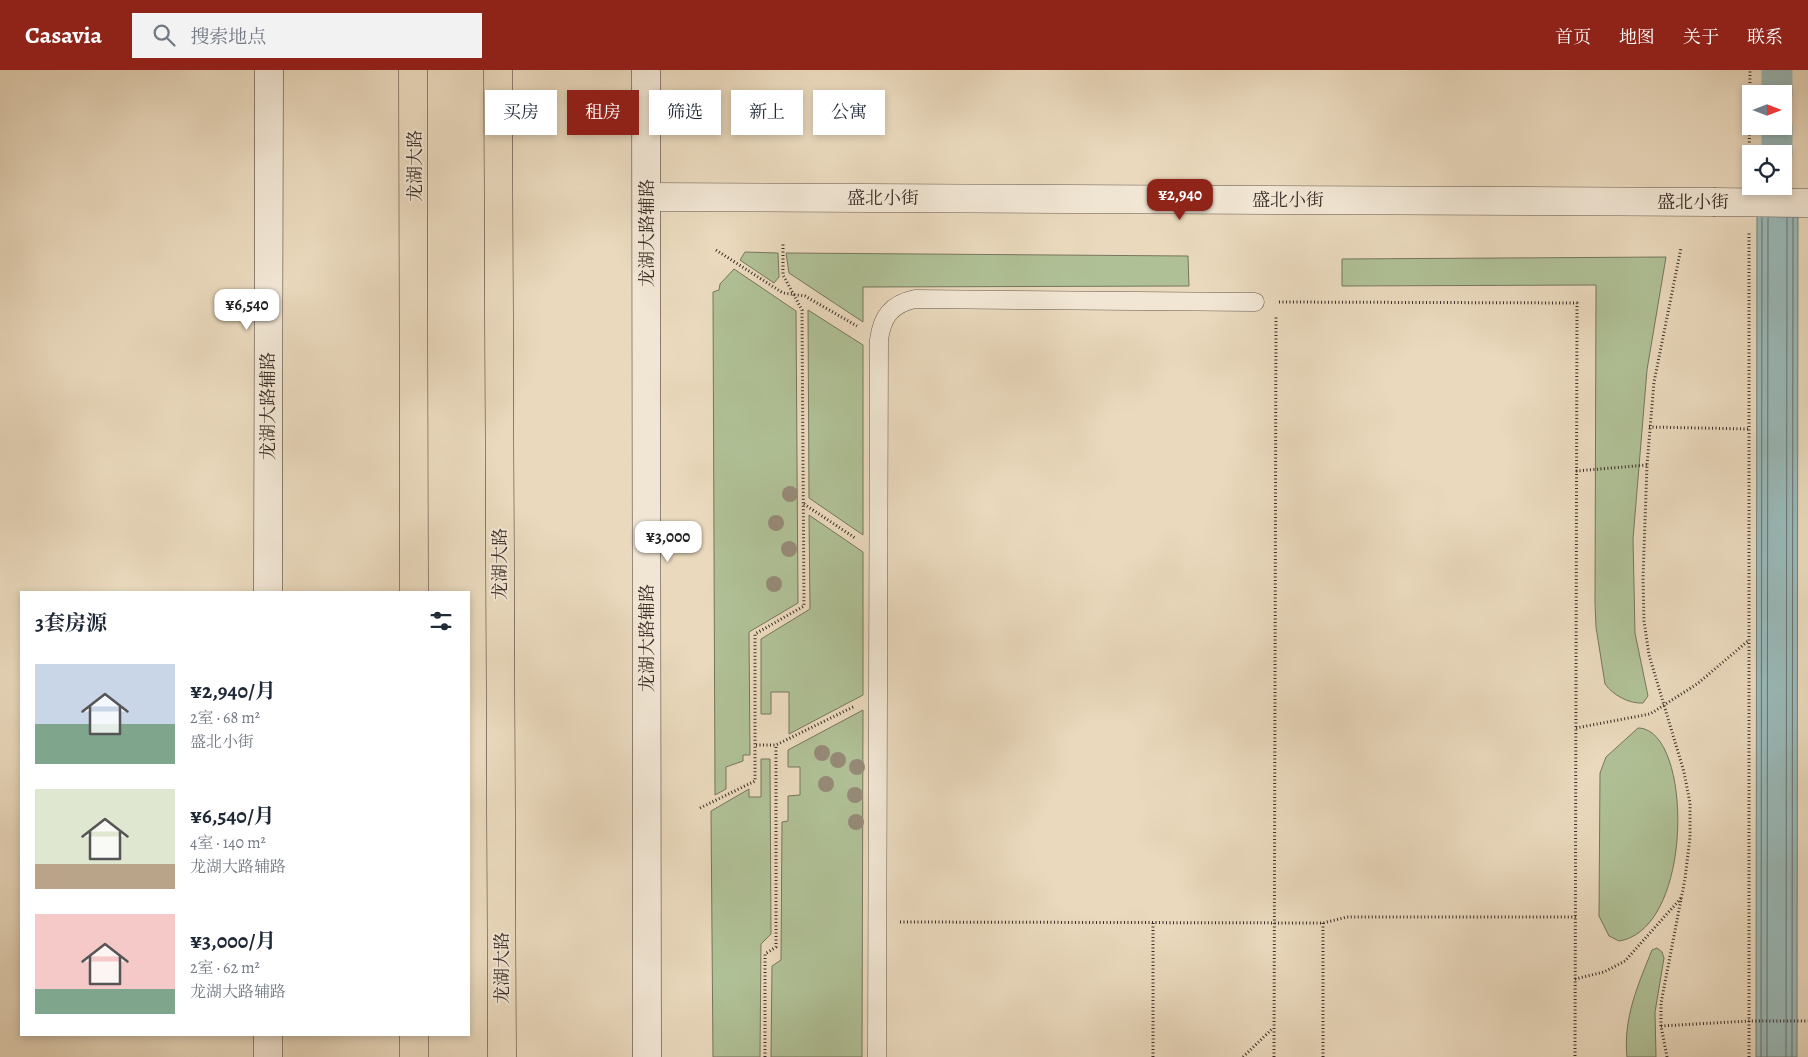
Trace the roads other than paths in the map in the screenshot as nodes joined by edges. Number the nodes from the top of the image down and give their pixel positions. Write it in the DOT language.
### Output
graph roads {
  1 [pos="269,70"];
  2 [pos="398,70"];
  3 [pos="413,70"];
  4 [pos="498,70"];
  5 [pos="646,70"];
  6 [pos="415,162"];
  7 [pos="647,197"];
  8 [pos="1808,203"];
  9 [pos="1255,302"];
  10 [pos="268,591"];
  11 [pos="414,591"];
  12 [pos="268,1036"];
  13 [pos="414,1036"];
  14 [pos="268,1057"];
  15 [pos="414,1057"];
  16 [pos="502,1057"];
  17 [pos="647,1057"];
  18 [pos="877,1057"];
  1 -- 10 [label="main road, 龙湖大路辅路"];
  2 -- 6 [label="highway"];
  3 -- 6 [label="highway, 龙湖大路"];
  4 -- 16 [label="highway, 龙湖大路"];
  5 -- 7 [label="main road, 龙湖大路辅路"];
  6 -- 11 [label="highway, 龙湖大路"];
  7 -- 8 [label="main road, 盛北小街, bridge"];
  7 -- 17 [label="main road, 龙湖大路辅路"];
  9 -- 18 [label="lane"];
  12 -- 14 [label="main road"];
  13 -- 15 [label="highway"];
}
